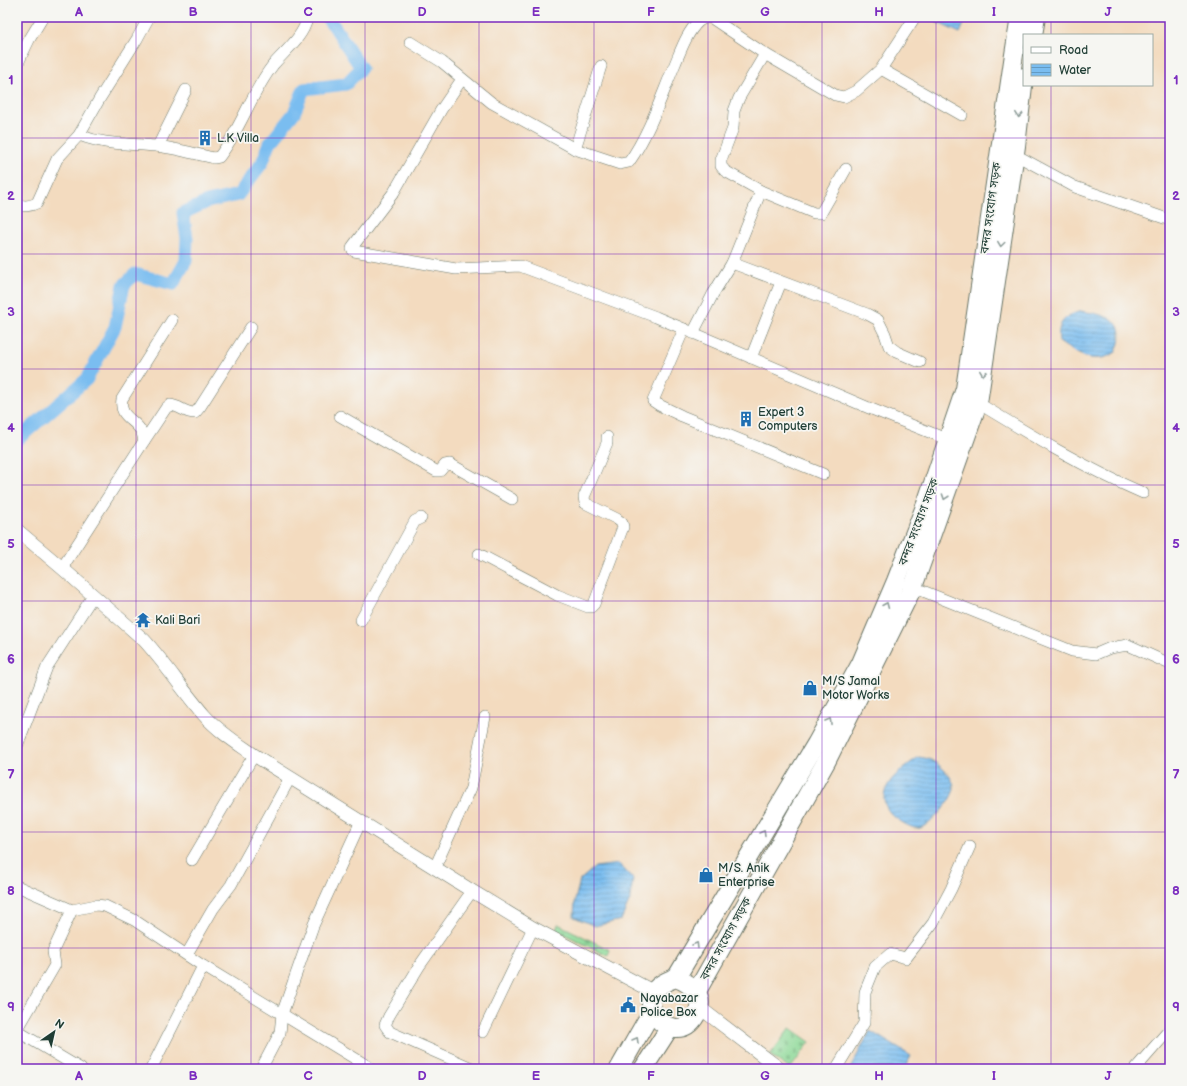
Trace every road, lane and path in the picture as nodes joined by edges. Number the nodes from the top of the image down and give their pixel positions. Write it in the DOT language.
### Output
graph roads {
  1 [pos="43,17"];
  2 [pos="149,17"];
  3 [pos="915,17"];
  4 [pos="1020,17"];
  5 [pos="1036,17"];
  6 [pos="306,18"];
  7 [pos="1033,34"];
  8 [pos="410,42"];
  9 [pos="765,54"];
  10 [pos="17,65"];
  11 [pos="601,66"];
  12 [pos="881,69"];
  13 [pos="462,79"];
  14 [pos="1023,82"];
  15 [pos="186,90"];
  16 [pos="962,115"];
  17 [pos="79,134"];
  18 [pos="158,146"];
  19 [pos="1011,146"];
  20 [pos="575,149"];
  21 [pos="846,169"];
  22 [pos="761,191"];
  23 [pos="17,204"];
  24 [pos="1170,220"];
  25 [pos="732,263"];
  26 [pos="781,282"];
  27 [pos="172,320"];
  28 [pos="250,327"];
  29 [pos="689,331"];
  30 [pos="751,358"];
  31 [pos="920,362"];
  32 [pos="978,403"];
  33 [pos="340,416"];
  34 [pos="607,437"];
  35 [pos="949,440"];
  36 [pos="144,441"];
  37 [pos="823,474"];
  38 [pos="1143,493"];
  39 [pos="512,499"];
  40 [pos="421,518"];
  41 [pos="17,530"];
  42 [pos="479,554"];
  43 [pos="62,568"];
  44 [pos="896,581"];
  45 [pos="913,587"];
  46 [pos="93,596"];
  47 [pos="361,620"];
  48 [pos="1170,664"];
  49 [pos="485,717"];
  50 [pos="17,746"];
  51 [pos="254,755"];
  52 [pos="290,778"];
  53 [pos="361,822"];
  54 [pos="970,846"];
  55 [pos="192,860"];
  56 [pos="435,867"];
  57 [pos="17,886"];
  58 [pos="472,891"];
  59 [pos="72,910"];
  60 [pos="533,928"];
  61 [pos="187,954"];
  62 [pos="203,966"];
  63 [pos="676,978"];
  64 [pos="654,992"];
  65 [pos="698,999"];
  66 [pos="652,1012"];
  67 [pos="282,1014"];
  68 [pos="670,1027"];
  69 [pos="1170,1029"];
  70 [pos="17,1030"];
  71 [pos="483,1032"];
  72 [pos="369,1067"];
  73 [pos="81,1069"];
  74 [pos="151,1069"];
  75 [pos="262,1069"];
  76 [pos="474,1069"];
  77 [pos="619,1069"];
  78 [pos="643,1069"];
  79 [pos="780,1069"];
  80 [pos="836,1069"];
  81 [pos="1135,1069"];
  1 -- 10 [label="street"];
  2 -- 17 [label="street"];
  3 -- 12 [label="street"];
  4 -- 19 [label="highway, বন্দর সংযোগ সড়ক"];
  5 -- 7 [label="highway"];
  6 -- 18 [label="street"];
  8 -- 13 [label="street"];
  9 -- 12 [label="street"];
  9 -- 20 [label="street"];
  9 -- 22 [label="street"];
  11 -- 20 [label="street"];
  12 -- 16 [label="street"];
  13 -- 20 [label="street"];
  13 -- 29 [label="street"];
  14 -- 19 [label="highway, বন্দর সংযোগ সড়ক, one-way"];
  15 -- 18 [label="street"];
  17 -- 18 [label="street"];
  17 -- 23 [label="street"];
  19 -- 24 [label="street"];
  19 -- 32 [label="highway, বন্দর সংযোগ সড়ক, one-way"];
  19 -- 35 [label="highway, বন্দর সংযোগ সড়ক"];
  21 -- 22 [label="street"];
  22 -- 25 [label="street"];
  25 -- 26 [label="street"];
  25 -- 29 [label="street"];
  26 -- 30 [label="street"];
  26 -- 31 [label="street"];
  27 -- 36 [label="street"];
  28 -- 36 [label="street"];
  29 -- 30 [label="street"];
  29 -- 37 [label="street"];
  30 -- 35 [label="street"];
  32 -- 38 [label="street"];
  32 -- 45 [label="highway, বন্দর সংযোগ সড়ক, one-way"];
  33 -- 39 [label="street"];
  34 -- 42 [label="street"];
  35 -- 44 [label="highway, বন্দর সংযোগ সড়ক"];
  36 -- 43 [label="street"];
  40 -- 47 [label="street"];
  41 -- 43 [label="street"];
  43 -- 46 [label="street"];
  44 -- 45 [label="street"];
  63 -- 44 [label="highway, বন্দর সংযোগ সড়ক, one-way"];
  45 -- 48 [label="street"];
  45 -- 65 [label="highway, বন্দর সংযোগ সড়ক"];
  46 -- 50 [label="street"];
  46 -- 51 [label="street"];
  49 -- 56 [label="street"];
  51 -- 52 [label="street"];
  51 -- 55 [label="street"];
  52 -- 53 [label="street"];
  52 -- 61 [label="street"];
  53 -- 56 [label="street"];
  53 -- 67 [label="street"];
  54 -- 80 [label="street"];
  56 -- 58 [label="street"];
  57 -- 59 [label="street"];
  58 -- 60 [label="street"];
  58 -- 76 [label="street"];
  59 -- 61 [label="street"];
  59 -- 70 [label="street"];
  60 -- 64 [label="street"];
  60 -- 71 [label="street"];
  61 -- 62 [label="street"];
  62 -- 67 [label="street"];
  62 -- 74 [label="street"];
  63 -- 64 [label="highway"];
  63 -- 65 [label="highway"];
  64 -- 66 [label="highway"];
  65 -- 68 [label="highway"];
  65 -- 79 [label="street"];
  66 -- 68 [label="highway"];
  77 -- 66 [label="highway, one-way"];
  67 -- 72 [label="street"];
  67 -- 75 [label="street"];
  68 -- 78 [label="highway"];
  69 -- 81 [label="street"];
  70 -- 73 [label="street"];
}
